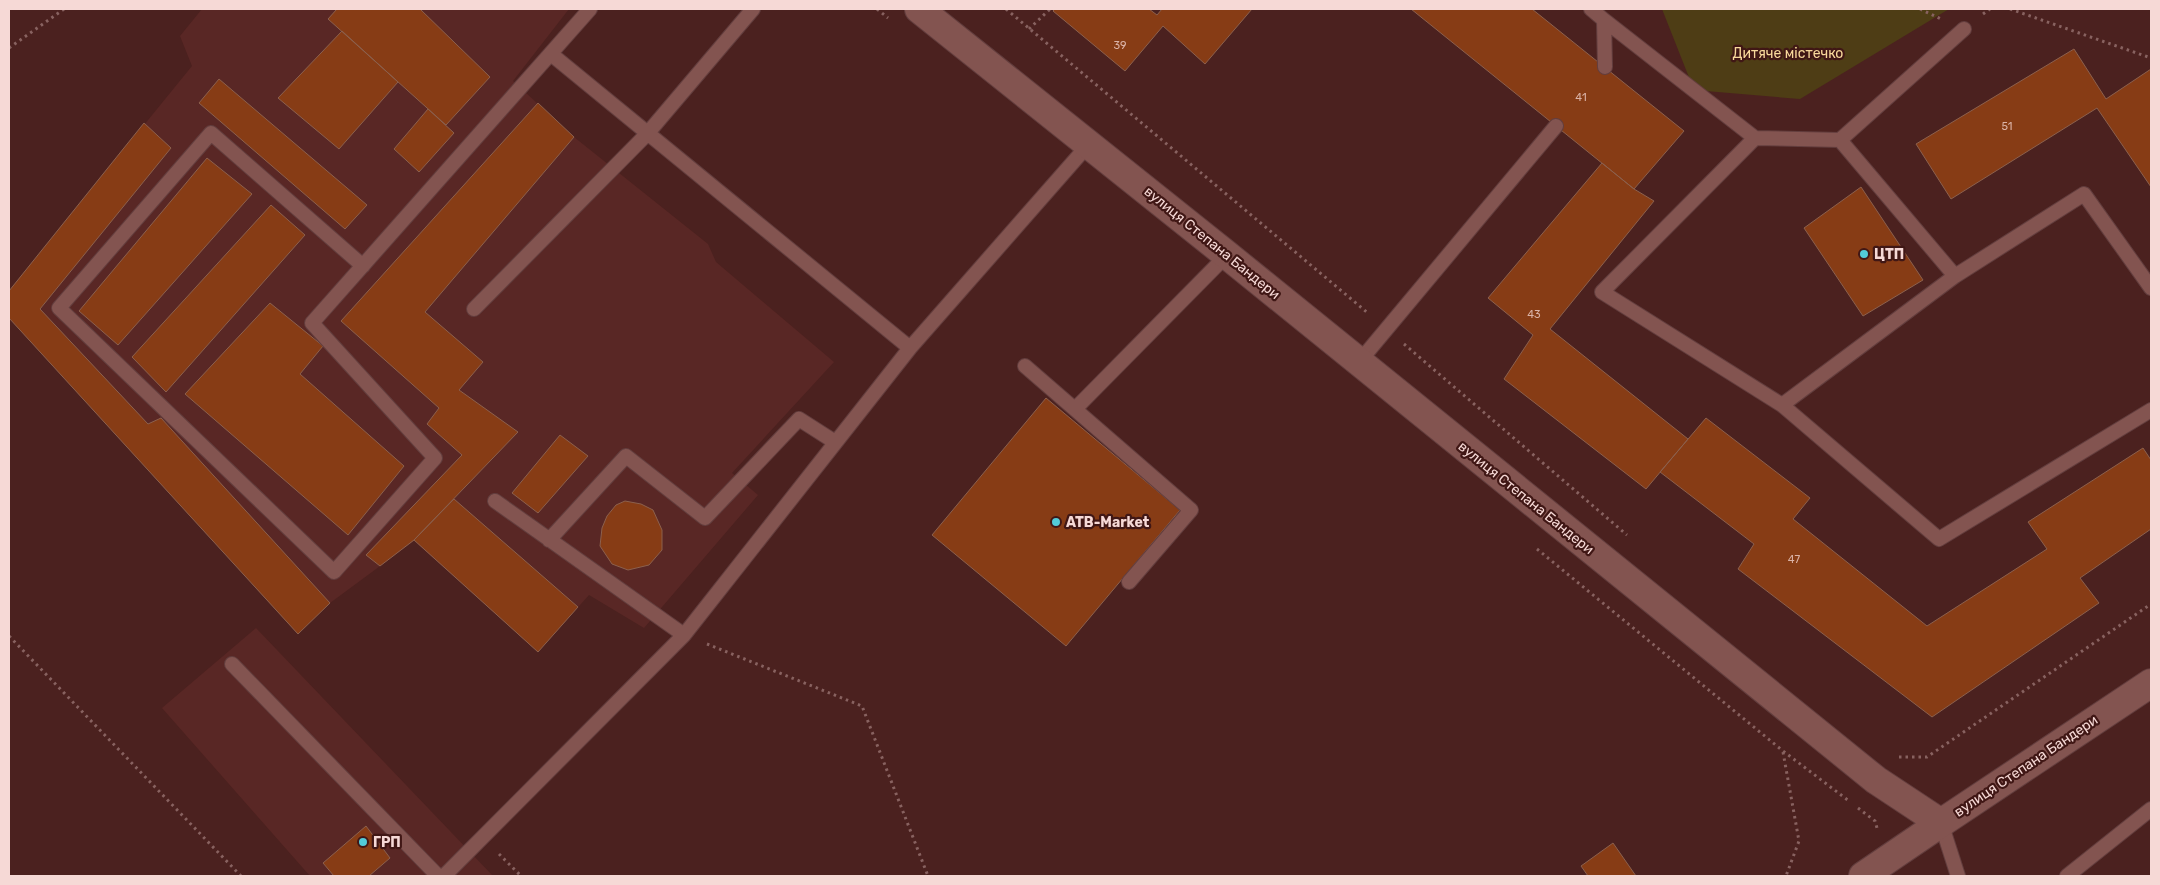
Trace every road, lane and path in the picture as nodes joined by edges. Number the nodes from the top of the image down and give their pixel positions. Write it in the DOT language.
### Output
graph roads {
  1 [pos="64,9"];
  2 [pos="590,9"];
  3 [pos="753,9"];
  4 [pos="918,9"];
  5 [pos="1006,9"];
  6 [pos="1050,9"];
  7 [pos="1591,9"];
  8 [pos="2010,9"];
  9 [pos="1604,20"];
  10 [pos="1030,29"];
  11 [pos="1964,29"];
  12 [pos="9,48"];
  13 [pos="551,54"];
  14 [pos="2151,58"];
  15 [pos="1605,67"];
  16 [pos="1556,126"];
  17 [pos="647,134"];
  18 [pos="1755,138"];
  19 [pos="1840,140"];
  20 [pos="1089,144"];
  21 [pos="1227,255"];
  22 [pos="363,266"];
  23 [pos="1955,276"];
  24 [pos="2151,288"];
  25 [pos="474,309"];
  26 [pos="1386,329"];
  27 [pos="910,348"];
  28 [pos="1359,362"];
  29 [pos="1025,366"];
  30 [pos="1782,405"];
  31 [pos="1075,410"];
  32 [pos="2151,410"];
  33 [pos="835,442"];
  34 [pos="495,501"];
  35 [pos="1629,537"];
  36 [pos="550,540"];
  37 [pos="1128,582"];
  38 [pos="2151,604"];
  39 [pos="684,635"];
  40 [pos="9,636"];
  41 [pos="232,664"];
  42 [pos="2151,683"];
  43 [pos="1894,758"];
  44 [pos="2151,809"];
  45 [pos="1941,823"];
  46 [pos="1879,837"];
  47 [pos="482,838"];
  48 [pos="241,876"];
  49 [pos="438,876"];
  50 [pos="444,876"];
  51 [pos="521,876"];
  52 [pos="928,876"];
  53 [pos="1786,876"];
  54 [pos="1863,876"];
  55 [pos="1958,876"];
  56 [pos="2067,876"];
  1 -- 12 [label="path"];
  2 -- 13 [label="lane"];
  3 -- 17 [label="lane"];
  4 -- 20 [label="street, вулиця Степана Бандери"];
  5 -- 10 [label="path"];
  6 -- 10 [label="path"];
  7 -- 9 [label="lane"];
  8 -- 14 [label="path"];
  9 -- 15 [label="lane"];
  9 -- 18 [label="lane"];
  10 -- 26 [label="path"];
  11 -- 19 [label="lane"];
  13 -- 17 [label="lane"];
  13 -- 22 [label="lane"];
  16 -- 26 [label="lane"];
  17 -- 25 [label="lane"];
  17 -- 27 [label="lane"];
  18 -- 19 [label="lane"];
  18 -- 30 [label="lane"];
  19 -- 23 [label="lane"];
  20 -- 21 [label="street, вулиця Степана Бандери"];
  20 -- 27 [label="lane"];
  21 -- 28 [label="street, вулиця Степана Бандери"];
  21 -- 31 [label="lane"];
  22 -- 22 [label="lane"];
  23 -- 24 [label="lane"];
  23 -- 30 [label="lane"];
  26 -- 28 [label="lane"];
  26 -- 35 [label="path"];
  27 -- 33 [label="lane"];
  28 -- 45 [label="street, вулиця Степана Бандери"];
  29 -- 31 [label="lane"];
  30 -- 32 [label="lane"];
  31 -- 37 [label="lane"];
  33 -- 36 [label="lane"];
  33 -- 39 [label="lane"];
  34 -- 36 [label="lane"];
  36 -- 39 [label="lane"];
  38 -- 43 [label="path"];
  39 -- 47 [label="lane"];
  39 -- 52 [label="path"];
  40 -- 48 [label="path"];
  41 -- 49 [label="lane"];
  42 -- 45 [label="street, вулиця Степана Бандери"];
  44 -- 56 [label="lane"];
  45 -- 54 [label="street"];
  45 -- 55 [label="lane"];
  46 -- 53 [label="path"];
  47 -- 50 [label="lane"];
  47 -- 51 [label="path"];
}
